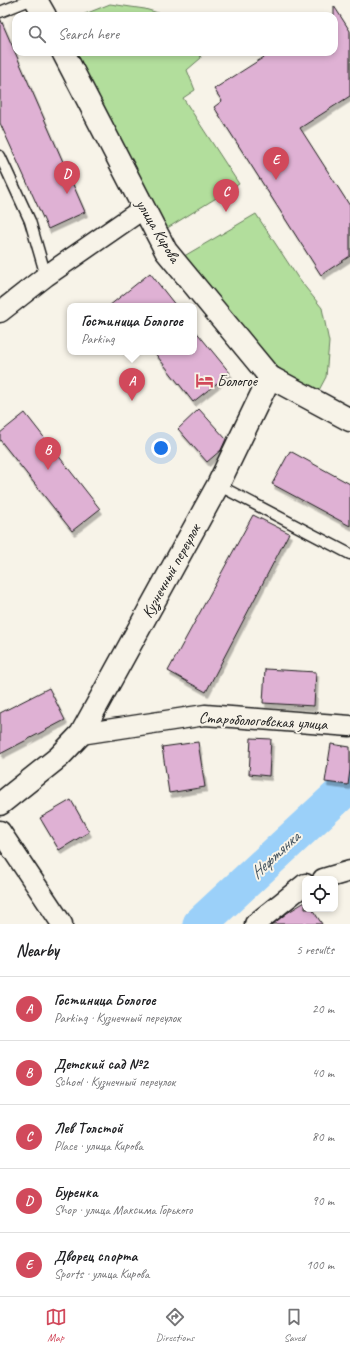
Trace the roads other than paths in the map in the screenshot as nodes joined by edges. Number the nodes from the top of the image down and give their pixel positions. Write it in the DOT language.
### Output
graph roads {
  1 [pos="30,0"];
  2 [pos="36,0"];
  3 [pos="0,12"];
  4 [pos="43,12"];
  5 [pos="65,56"];
  6 [pos="0,156"];
  7 [pos="144,208"];
  8 [pos="46,276"];
  9 [pos="0,312"];
  10 [pos="270,377"];
  11 [pos="350,420"];
  12 [pos="218,485"];
  13 [pos="350,554"];
  14 [pos="350,726"];
  15 [pos="82,734"];
  16 [pos="0,804"];
  17 [pos="0,831"];
  18 [pos="350,872"];
  19 [pos="334,876"];
  20 [pos="302,886"];
  21 [pos="62,924"];
  22 [pos="255,924"];
  1 -- 3 [label="lane"];
  2 -- 4 [label="main road"];
  5 -- 7 [label="main road, улица Кирова"];
  6 -- 8 [label="lane"];
  7 -- 8 [label="street"];
  7 -- 10 [label="main road, улица Кирова"];
  8 -- 9 [label="street"];
  10 -- 11 [label="main road, улица Кирова"];
  10 -- 12 [label="main road, Кузнечный переулок"];
  12 -- 13 [label="lane"];
  12 -- 15 [label="main road, Кузнечный переулок"];
  14 -- 15 [label="street, Старобологовская улица"];
  15 -- 16 [label="main road, Кузнечный переулок"];
  17 -- 21 [label="street"];
  18 -- 19 [label="street"];
  20 -- 22 [label="street"];
}
